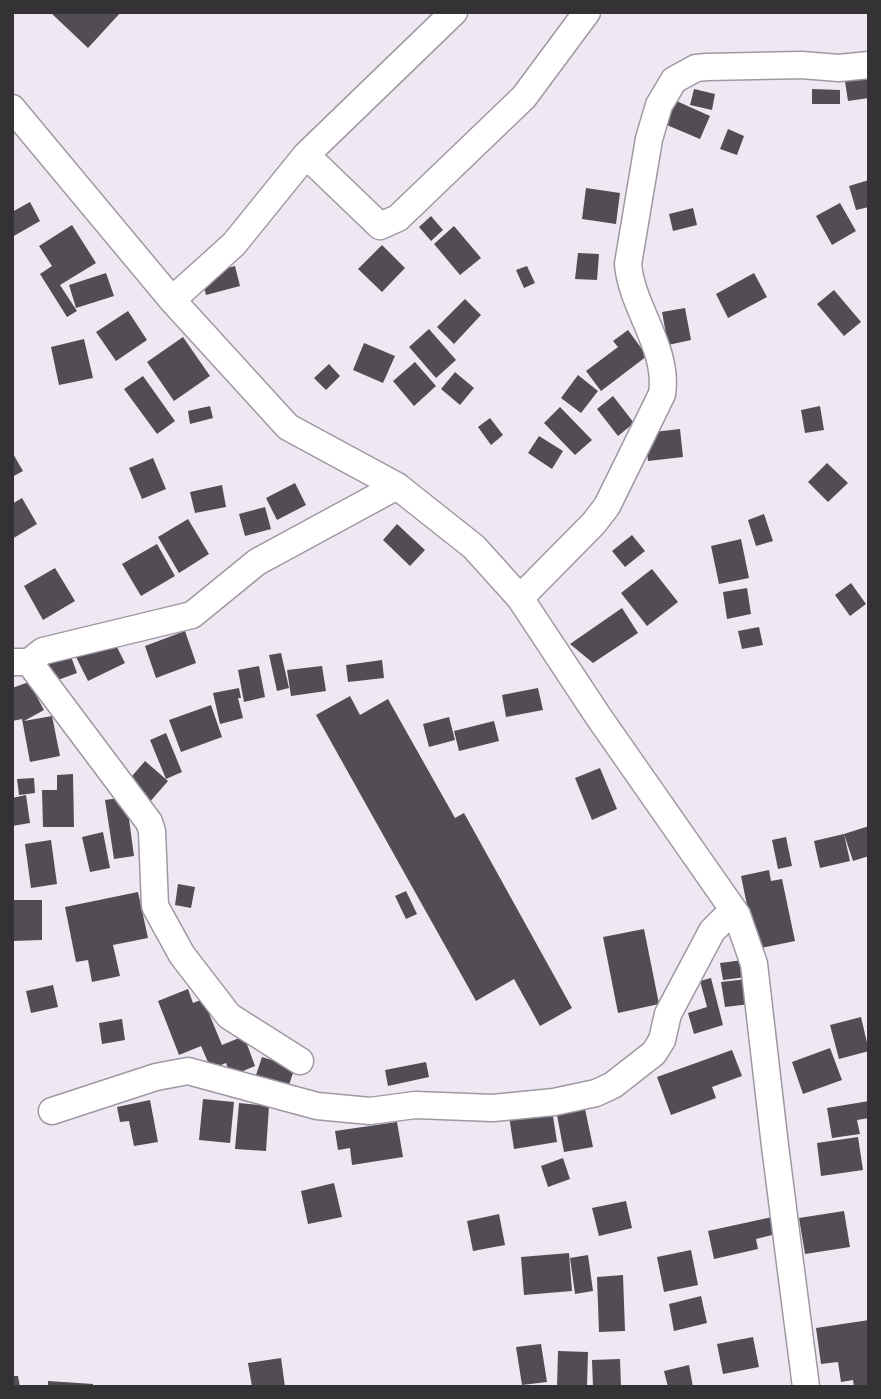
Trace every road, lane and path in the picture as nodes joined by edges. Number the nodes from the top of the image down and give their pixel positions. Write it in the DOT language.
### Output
graph roads {
  1 [pos="454,12"];
  2 [pos="587,12"];
  3 [pos="869,65"];
  4 [pos="12,108"];
  5 [pos="306,155"];
  6 [pos="172,300"];
  7 [pos="397,486"];
  8 [pos="520,598"];
  9 [pos="21,662"];
  10 [pos="737,915"];
  11 [pos="300,1061"];
  12 [pos="52,1111"];
  13 [pos="806,1387"];
  1 -- 5 [label="street"];
  2 -- 5 [label="street"];
  3 -- 8 [label="street"];
  4 -- 6 [label="street"];
  5 -- 6 [label="street"];
  6 -- 7 [label="street"];
  7 -- 8 [label="street"];
  7 -- 9 [label="street"];
  8 -- 10 [label="street"];
  9 -- 11 [label="street"];
  10 -- 12 [label="street"];
  10 -- 13 [label="street"];
}
